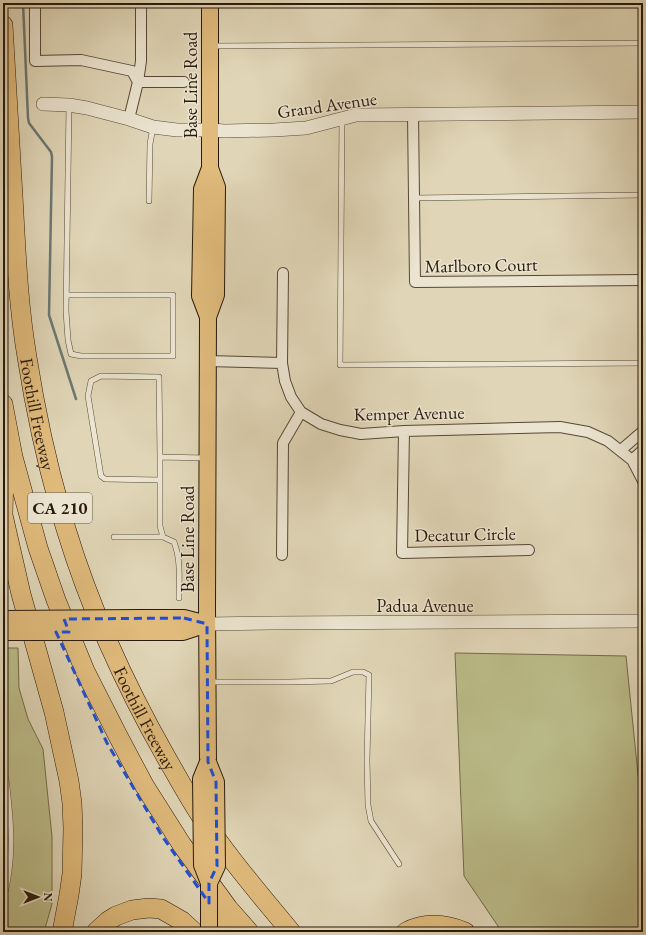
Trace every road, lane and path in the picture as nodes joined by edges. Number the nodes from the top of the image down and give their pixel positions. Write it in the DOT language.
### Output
graph roads {
  1 [pos="35,3"];
  2 [pos="141,3"];
  3 [pos="210,3"];
  4 [pos="3,25"];
  5 [pos="643,43"];
  6 [pos="210,46"];
  7 [pos="138,82"];
  8 [pos="184,82"];
  9 [pos="43,104"];
  10 [pos="69,105"];
  11 [pos="643,112"];
  12 [pos="413,114"];
  13 [pos="342,118"];
  14 [pos="129,119"];
  15 [pos="153,127"];
  16 [pos="210,130"];
  17 [pos="3,181"];
  18 [pos="643,195"];
  19 [pos="414,198"];
  20 [pos="149,202"];
  21 [pos="283,273"];
  22 [pos="643,280"];
  23 [pos="66,295"];
  24 [pos="207,361"];
  25 [pos="282,363"];
  26 [pos="643,363"];
  27 [pos="3,404"];
  28 [pos="301,412"];
  29 [pos="404,431"];
  30 [pos="643,431"];
  31 [pos="621,450"];
  32 [pos="643,450"];
  33 [pos="160,457"];
  34 [pos="207,458"];
  35 [pos="632,460"];
  36 [pos="4,466"];
  37 [pos="160,480"];
  38 [pos="643,481"];
  39 [pos="114,537"];
  40 [pos="163,537"];
  41 [pos="529,550"];
  42 [pos="282,555"];
  43 [pos="179,598"];
  44 [pos="3,619"];
  45 [pos="643,621"];
  46 [pos="208,624"];
  47 [pos="142,625"];
  48 [pos="3,632"];
  49 [pos="208,682"];
  50 [pos="3,774"];
  51 [pos="399,864"];
  52 [pos="3,900"];
  53 [pos="62,932"];
  54 [pos="96,932"];
  55 [pos="194,932"];
  56 [pos="209,932"];
  57 [pos="231,932"];
  58 [pos="249,932"];
  59 [pos="278,932"];
  60 [pos="291,932"];
  61 [pos="406,932"];
  62 [pos="465,932"];
  1 -- 7 [label="street"];
  2 -- 7 [label="street"];
  3 -- 6 [label="main road, Base Line Road"];
  4 -- 60 [label="highway, Foothill Freeway / CA 210"];
  5 -- 6 [label="lane"];
  6 -- 16 [label="main road, Base Line Road"];
  7 -- 8 [label="street"];
  7 -- 14 [label="street"];
  9 -- 10 [label="street, Grand Avenue"];
  10 -- 14 [label="street, Grand Avenue"];
  10 -- 23 [label="lane"];
  11 -- 12 [label="street, Grand Avenue"];
  12 -- 13 [label="street, Grand Avenue"];
  12 -- 19 [label="street, Marlboro Court"];
  13 -- 16 [label="street, Grand Avenue"];
  13 -- 26 [label="lane"];
  14 -- 15 [label="street, Grand Avenue"];
  15 -- 16 [label="street, Grand Avenue"];
  15 -- 20 [label="lane"];
  16 -- 24 [label="main road, Base Line Road"];
  17 -- 59 [label="highway"];
  18 -- 19 [label="lane"];
  19 -- 22 [label="street, Marlboro Court"];
  21 -- 25 [label="street, Kemper Avenue"];
  23 -- 23 [label="lane"];
  24 -- 25 [label="street"];
  24 -- 34 [label="main road, Base Line Road"];
  25 -- 28 [label="street, Kemper Avenue"];
  27 -- 58 [label="highway"];
  28 -- 29 [label="street, Kemper Avenue"];
  28 -- 42 [label="street"];
  29 -- 31 [label="street, Kemper Avenue"];
  29 -- 41 [label="street, Decatur Circle"];
  30 -- 31 [label="street"];
  31 -- 35 [label="street, Kemper Avenue"];
  32 -- 35 [label="street"];
  33 -- 34 [label="lane"];
  33 -- 37 [label="lane"];
  33 -- 37 [label="lane"];
  34 -- 46 [label="main road, Base Line Road"];
  35 -- 38 [label="street, Kemper Avenue"];
  36 -- 53 [label="highway"];
  36 -- 57 [label="highway, CA 210"];
  37 -- 40 [label="lane"];
  39 -- 40 [label="lane"];
  40 -- 43 [label="lane"];
  44 -- 47 [label="main road, bridge"];
  45 -- 46 [label="street, Padua Avenue"];
  46 -- 47 [label="main road"];
  46 -- 49 [label="main road, Base Line Road"];
  47 -- 48 [label="main road, bridge"];
  49 -- 51 [label="lane"];
  49 -- 56 [label="main road, Base Line Road, bridge"];
  50 -- 52 [label="lane"];
  54 -- 55 [label="highway"];
  61 -- 62 [label="highway"];
}
